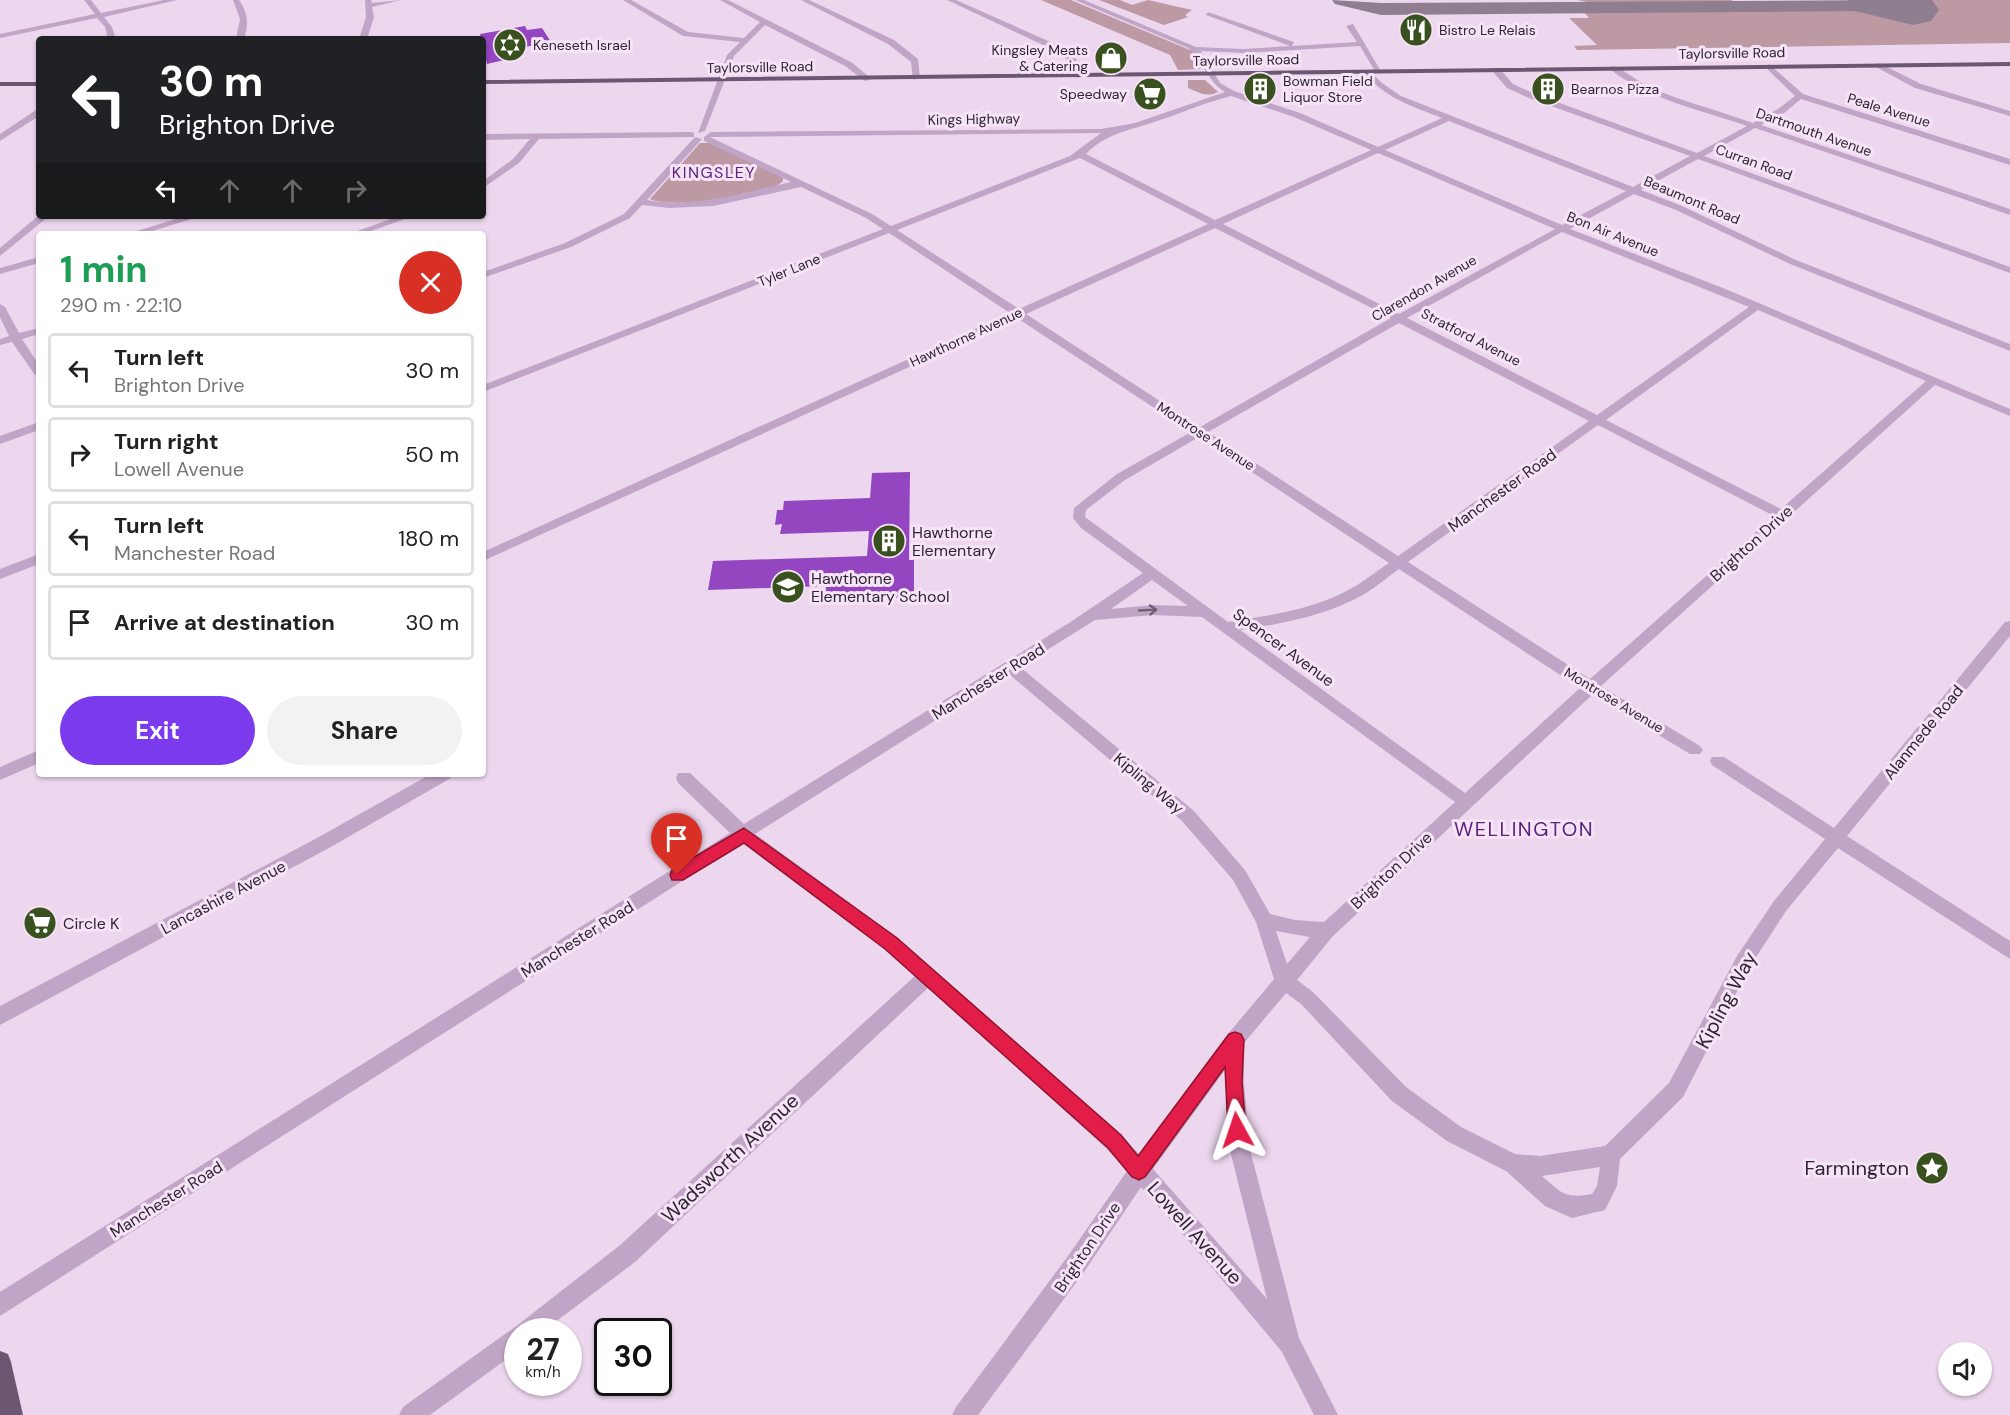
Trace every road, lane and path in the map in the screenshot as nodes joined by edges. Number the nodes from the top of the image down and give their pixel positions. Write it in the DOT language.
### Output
graph roads {
  1 [pos="87,0"];
  2 [pos="174,0"];
  3 [pos="236,0"];
  4 [pos="398,0"];
  5 [pos="626,0"];
  6 [pos="723,0"];
  7 [pos="804,0"];
  8 [pos="950,0"];
  9 [pos="1078,0"];
  10 [pos="368,3"];
  11 [pos="1208,14"];
  12 [pos="99,15"];
  13 [pos="764,22"];
  14 [pos="1350,26"];
  15 [pos="0,36"];
  16 [pos="112,36"];
  17 [pos="241,36"];
  18 [pos="364,36"];
  19 [pos="745,40"];
  20 [pos="1362,44"];
  21 [pos="1296,46"];
  22 [pos="1195,50"];
  23 [pos="2010,64"];
  24 [pos="1878,65"];
  25 [pos="1769,66"];
  26 [pos="1614,68"];
  27 [pos="1496,70"];
  28 [pos="1378,71"];
  29 [pos="1368,72"];
  30 [pos="1212,74"];
  31 [pos="1080,76"];
  32 [pos="916,78"];
  33 [pos="868,79"];
  34 [pos="719,81"];
  35 [pos="486,82"];
  36 [pos="0,84"];
  37 [pos="36,84"];
  38 [pos="1231,93"];
  39 [pos="1800,96"];
  40 [pos="36,104"];
  41 [pos="36,114"];
  42 [pos="2010,114"];
  43 [pos="28,118"];
  44 [pos="1448,118"];
  45 [pos="1753,126"];
  46 [pos="1115,130"];
  47 [pos="1061,132"];
  48 [pos="702,136"];
  49 [pos="486,137"];
  50 [pos="536,137"];
  51 [pos="0,138"];
  52 [pos="1091,144"];
  53 [pos="1378,149"];
  54 [pos="1081,155"];
  55 [pos="1698,156"];
  56 [pos="2010,162"];
  57 [pos="787,181"];
  58 [pos="486,183"];
  59 [pos="1634,190"];
  60 [pos="642,202"];
  61 [pos="2010,212"];
  62 [pos="41,219"];
  63 [pos="185,219"];
  64 [pos="399,219"];
  65 [pos="1216,223"];
  66 [pos="1562,228"];
  67 [pos="890,229"];
  68 [pos="143,231"];
  69 [pos="363,231"];
  70 [pos="22,235"];
  71 [pos="0,243"];
  72 [pos="0,253"];
  73 [pos="36,261"];
  74 [pos="2010,270"];
  75 [pos="0,271"];
  76 [pos="486,274"];
  77 [pos="1757,306"];
  78 [pos="0,307"];
  79 [pos="1019,312"];
  80 [pos="1400,319"];
  81 [pos="36,331"];
  82 [pos="15,338"];
  83 [pos="0,342"];
  84 [pos="2010,348"];
  85 [pos="36,369"];
  86 [pos="1933,381"];
  87 [pos="486,388"];
  88 [pos="2010,413"];
  89 [pos="1598,420"];
  90 [pos="36,427"];
  91 [pos="1200,433"];
  92 [pos="0,440"];
  93 [pos="1782,515"];
  94 [pos="1082,522"];
  95 [pos="486,555"];
  96 [pos="36,560"];
  97 [pos="1401,563"];
  98 [pos="1153,573"];
  99 [pos="0,574"];
  100 [pos="1205,612"];
  101 [pos="1091,616"];
  102 [pos="2010,626"];
  103 [pos="1226,627"];
  104 [pos="1010,667"];
  105 [pos="1591,687"];
  106 [pos="1695,750"];
  107 [pos="36,757"];
  108 [pos="1718,761"];
  109 [pos="0,774"];
  110 [pos="440,777"];
  111 [pos="684,778"];
  112 [pos="1466,802"];
  113 [pos="744,835"];
  114 [pos="1836,838"];
  115 [pos="1264,920"];
  116 [pos="1327,930"];
  117 [pos="2010,951"];
  118 [pos="929,975"];
  119 [pos="1284,981"];
  120 [pos="0,1016"];
  121 [pos="1235,1040"];
  122 [pos="1610,1155"];
  123 [pos="1513,1164"];
  124 [pos="1139,1170"];
  125 [pos="0,1305"];
  126 [pos="542,1318"];
  127 [pos="1290,1344"];
  128 [pos="504,1347"];
  129 [pos="0,1362"];
  130 [pos="11,1415"];
  131 [pos="411,1415"];
  132 [pos="964,1415"];
  133 [pos="1326,1415"];
  1 -- 12 [label="street"];
  2 -- 12 [label="street"];
  3 -- 17 [label="street"];
  4 -- 10 [label="street"];
  5 -- 19 [label="street"];
  6 -- 13 [label="street"];
  7 -- 32 [label="street"];
  8 -- 31 [label="street"];
  9 -- 22 [label="street"];
  10 -- 18 [label="street"];
  11 -- 21 [label="street"];
  12 -- 15 [label="street"];
  12 -- 16 [label="street"];
  13 -- 19 [label="street"];
  13 -- 33 [label="street"];
  14 -- 20 [label="street"];
  19 -- 34 [label="street"];
  20 -- 21 [label="street"];
  20 -- 28 [label="street"];
  21 -- 22 [label="street"];
  22 -- 30 [label="street, Bon Air Avenue"];
  23 -- 24 [label="main road, Taylorsville Road"];
  24 -- 25 [label="main road, Taylorsville Road"];
  24 -- 42 [label="street"];
  25 -- 26 [label="main road, Taylorsville Road"];
  25 -- 39 [label="street, Peale Avenue"];
  26 -- 27 [label="main road, Taylorsville Road"];
  26 -- 45 [label="street, Dartmouth Avenue"];
  27 -- 28 [label="main road, Taylorsville Road"];
  27 -- 55 [label="street, Curran Road"];
  28 -- 29 [label="main road, Taylorsville Road"];
  29 -- 30 [label="main road, Taylorsville Road"];
  29 -- 44 [label="street, Beaumont Road"];
  30 -- 31 [label="main road, Taylorsville Road"];
  30 -- 38 [label="street, Bon Air Avenue"];
  31 -- 32 [label="main road, Taylorsville Road"];
  32 -- 33 [label="main road, Taylorsville Road"];
  33 -- 34 [label="main road, Taylorsville Road"];
  34 -- 35 [label="main road, Taylorsville Road"];
  34 -- 48 [label="street"];
  36 -- 37 [label="main road"];
  38 -- 46 [label="street, Kings Highway"];
  38 -- 53 [label="street, Bon Air Avenue"];
  39 -- 45 [label="street, Clarendon Avenue"];
  39 -- 56 [label="street, Peale Avenue"];
  40 -- 43 [label="street"];
  41 -- 43 [label="street"];
  43 -- 51 [label="street"];
  44 -- 53 [label="street, Hawthorne Avenue"];
  44 -- 59 [label="street, Beaumont Road"];
  45 -- 55 [label="street, Clarendon Avenue"];
  45 -- 61 [label="street, Dartmouth Avenue"];
  46 -- 47 [label="street, Kings Highway"];
  46 -- 52 [label="street, Tyler Lane"];
  47 -- 48 [label="street, Kings Highway"];
  47 -- 52 [label="street"];
  48 -- 50 [label="street, Kings Highway"];
  48 -- 57 [label="street, Montrose Avenue"];
  48 -- 60 [label="street"];
  49 -- 50 [label="street, Kings Highway"];
  50 -- 58 [label="street"];
  52 -- 54 [label="street, Tyler Lane"];
  53 -- 65 [label="street, Hawthorne Avenue"];
  53 -- 66 [label="street, Bon Air Avenue"];
  54 -- 65 [label="street, Stratford Avenue"];
  54 -- 67 [label="street, Tyler Lane"];
  55 -- 59 [label="street, Clarendon Avenue"];
  55 -- 74 [label="street, Curran Road"];
  57 -- 60 [label="street"];
  57 -- 67 [label="street, Montrose Avenue"];
  59 -- 66 [label="street, Clarendon Avenue"];
  59 -- 84 [label="street, Beaumont Road"];
  60 -- 76 [label="street"];
  62 -- 70 [label="street"];
  63 -- 68 [label="street"];
  64 -- 69 [label="street"];
  65 -- 79 [label="street, Hawthorne Avenue"];
  65 -- 80 [label="street, Stratford Avenue"];
  66 -- 77 [label="street, Bon Air Avenue"];
  66 -- 80 [label="street, Clarendon Avenue"];
  67 -- 79 [label="street, Montrose Avenue"];
  67 -- 87 [label="street, Tyler Lane"];
  70 -- 71 [label="street"];
  70 -- 72 [label="street"];
  73 -- 75 [label="street"];
  77 -- 86 [label="street, Bon Air Avenue"];
  77 -- 89 [label="street, Manchester Road"];
  78 -- 82 [label="street"];
  79 -- 91 [label="street, Montrose Avenue"];
  79 -- 95 [label="street, Hawthorne Avenue"];
  80 -- 89 [label="street, Stratford Avenue"];
  80 -- 91 [label="street, Clarendon Avenue"];
  81 -- 82 [label="street"];
  82 -- 83 [label="street"];
  82 -- 85 [label="street"];
  86 -- 88 [label="street, Bon Air Avenue"];
  86 -- 93 [label="street, Brighton Drive"];
  89 -- 93 [label="street, Stratford Avenue"];
  89 -- 97 [label="street, Manchester Road"];
  90 -- 92 [label="street"];
  91 -- 94 [label="street, Clarendon Avenue"];
  91 -- 97 [label="street, Montrose Avenue"];
  93 -- 105 [label="street, Brighton Drive"];
  94 -- 98 [label="street, Spencer Avenue"];
  96 -- 99 [label="street"];
  97 -- 103 [label="street, Manchester Road"];
  97 -- 105 [label="street, Montrose Avenue"];
  98 -- 100 [label="street, Spencer Avenue"];
  98 -- 101 [label="street, Manchester Road"];
  101 -- 100 [label="street, one-way"];
  100 -- 103 [label="street, Spencer Avenue"];
  101 -- 104 [label="street, Manchester Road"];
  102 -- 114 [label="street, Alanmede Road"];
  103 -- 112 [label="street, Spencer Avenue"];
  104 -- 113 [label="street, Manchester Road"];
  104 -- 115 [label="street, Kipling Way"];
  105 -- 106 [label="street, Montrose Avenue"];
  105 -- 112 [label="street, Brighton Drive"];
  107 -- 109 [label="street"];
  108 -- 114 [label="street"];
  110 -- 120 [label="street, Lancashire Avenue"];
  111 -- 113 [label="street, Lowell Avenue"];
  112 -- 116 [label="street, Brighton Drive"];
  113 -- 118 [label="street, Lowell Avenue"];
  113 -- 125 [label="street, Manchester Road"];
  114 -- 117 [label="street"];
  114 -- 122 [label="street, Kipling Way"];
  115 -- 116 [label="street"];
  115 -- 119 [label="street, Kipling Way"];
  116 -- 119 [label="street, Brighton Drive"];
  118 -- 124 [label="street, Lowell Avenue"];
  118 -- 126 [label="street, Wadsworth Avenue"];
  119 -- 121 [label="street, Brighton Drive"];
  119 -- 123 [label="street"];
  121 -- 124 [label="street, Brighton Drive"];
  121 -- 127 [label="street, Lowell Avenue"];
  122 -- 123 [label="street"];
  122 -- 123 [label="street"];
  124 -- 127 [label="street, Lowell Avenue"];
  124 -- 132 [label="street, Brighton Drive"];
  127 -- 133 [label="street, Lowell Avenue"];
  128 -- 131 [label="street"];
  129 -- 130 [label="main road"];
}
